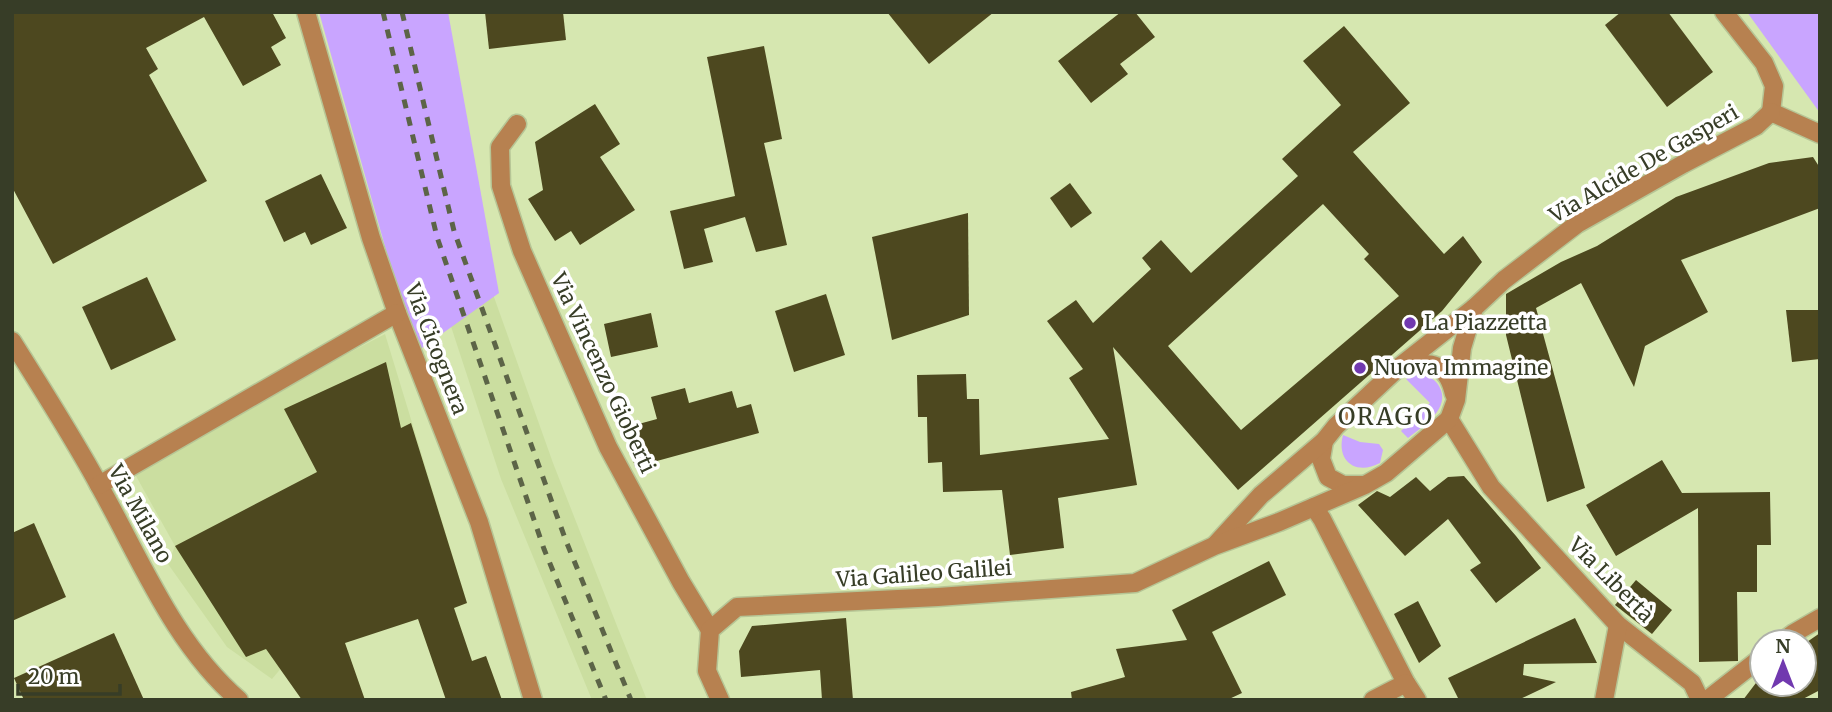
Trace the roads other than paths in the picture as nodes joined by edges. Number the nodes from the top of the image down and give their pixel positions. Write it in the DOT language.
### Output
graph roads {
  1 [pos="306,12"];
  2 [pos="1724,12"];
  3 [pos="1771,112"];
  4 [pos="517,124"];
  5 [pos="1820,134"];
  6 [pos="1474,308"];
  7 [pos="397,313"];
  8 [pos="12,341"];
  9 [pos="1399,367"];
  10 [pos="1456,400"];
  11 [pos="1449,419"];
  12 [pos="1324,441"];
  13 [pos="99,485"];
  14 [pos="1365,485"];
  15 [pos="1314,507"];
  16 [pos="1214,546"];
  17 [pos="1820,618"];
  18 [pos="1618,625"];
  19 [pos="1803,628"];
  20 [pos="710,630"];
  21 [pos="1748,668"];
  22 [pos="1406,682"];
  23 [pos="239,700"];
  24 [pos="533,700"];
  25 [pos="720,700"];
  26 [pos="1373,700"];
  27 [pos="1417,700"];
  28 [pos="1604,700"];
  29 [pos="1700,700"];
  30 [pos="1707,700"];
  1 -- 7 [label="street, Via Cicognera"];
  2 -- 3 [label="street"];
  3 -- 5 [label="street"];
  3 -- 6 [label="street, Via Alcide De Gasperi"];
  4 -- 20 [label="street, Via Vincenzo Gioberti"];
  6 -- 9 [label="street, Via Alcide De Gasperi"];
  6 -- 10 [label="street"];
  7 -- 13 [label="street"];
  7 -- 24 [label="street, Via Cicognera"];
  8 -- 13 [label="street, Via Milano"];
  9 -- 10 [label="street"];
  9 -- 12 [label="street, Via Alcide De Gasperi"];
  10 -- 11 [label="street"];
  11 -- 14 [label="street, Via Galileo Galilei"];
  11 -- 18 [label="street, Via Libertà"];
  12 -- 14 [label="street"];
  12 -- 16 [label="street, Via Alcide De Gasperi"];
  13 -- 23 [label="street, Via Milano"];
  14 -- 15 [label="street, Via Galileo Galilei"];
  15 -- 16 [label="street, Via Galileo Galilei"];
  15 -- 22 [label="street"];
  16 -- 20 [label="street, Via Galileo Galilei"];
  17 -- 19 [label="street"];
  18 -- 28 [label="street"];
  18 -- 29 [label="street, Via Libertà"];
  20 -- 25 [label="street"];
  21 -- 30 [label="street"];
  22 -- 26 [label="street"];
  22 -- 27 [label="street"];
}
